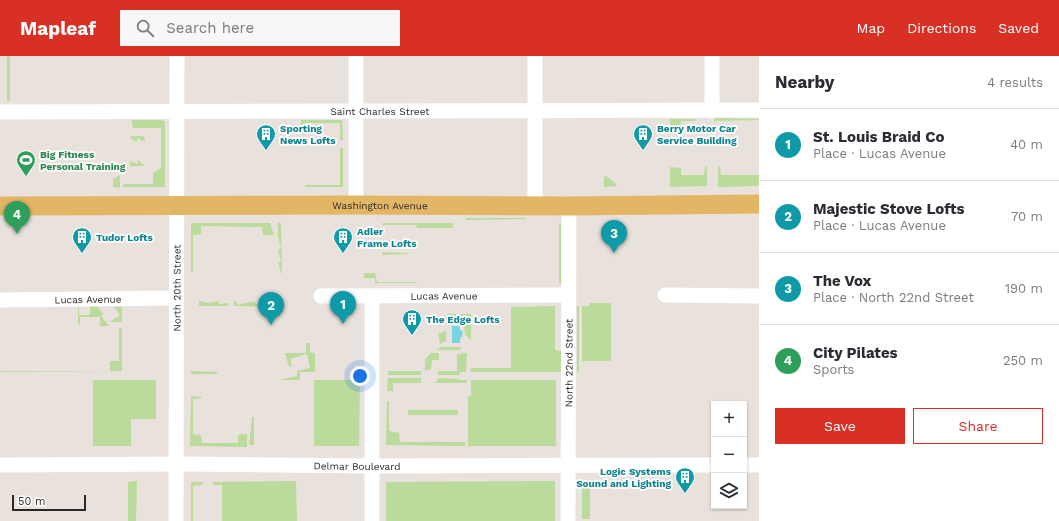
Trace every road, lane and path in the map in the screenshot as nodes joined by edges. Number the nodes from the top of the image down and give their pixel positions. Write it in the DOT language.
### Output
graph roads {
  1 [pos="177,56"];
  2 [pos="356,56"];
  3 [pos="534,56"];
  4 [pos="712,56"];
  5 [pos="759,110"];
  6 [pos="177,111"];
  7 [pos="356,111"];
  8 [pos="535,111"];
  9 [pos="712,111"];
  10 [pos="0,112"];
  11 [pos="759,204"];
  12 [pos="356,205"];
  13 [pos="0,206"];
  14 [pos="177,206"];
  15 [pos="535,206"];
  16 [pos="569,206"];
  17 [pos="568,295"];
  18 [pos="665,295"];
  19 [pos="321,296"];
  20 [pos="372,296"];
  21 [pos="759,296"];
  22 [pos="176,298"];
  23 [pos="0,300"];
  24 [pos="176,464"];
  25 [pos="0,465"];
  26 [pos="568,465"];
  27 [pos="711,465"];
  28 [pos="747,465"];
  29 [pos="759,465"];
  30 [pos="372,466"];
  31 [pos="176,521"];
  32 [pos="372,521"];
  33 [pos="568,521"];
  1 -- 6 [label="street, North 20th Street"];
  2 -- 7 [label="street"];
  3 -- 8 [label="street"];
  4 -- 9 [label="street"];
  5 -- 9 [label="street, Saint Charles Street"];
  6 -- 7 [label="street, Saint Charles Street"];
  6 -- 10 [label="street, Saint Charles Street"];
  6 -- 14 [label="street, North 20th Street"];
  7 -- 8 [label="street, Saint Charles Street"];
  7 -- 12 [label="street"];
  8 -- 9 [label="street, Saint Charles Street"];
  8 -- 15 [label="street"];
  11 -- 16 [label="main road, Washington Avenue"];
  12 -- 14 [label="main road, Washington Avenue"];
  12 -- 15 [label="main road, Washington Avenue"];
  13 -- 14 [label="main road, Washington Avenue"];
  14 -- 22 [label="street, North 20th Street"];
  15 -- 16 [label="main road, Washington Avenue"];
  16 -- 17 [label="street, North 22nd Street"];
  17 -- 20 [label="street, Lucas Avenue"];
  17 -- 26 [label="street, North 22nd Street"];
  18 -- 21 [label="street"];
  19 -- 20 [label="street, Lucas Avenue"];
  20 -- 30 [label="street"];
  22 -- 23 [label="street, Lucas Avenue"];
  22 -- 24 [label="street, North 20th Street"];
  24 -- 25 [label="street, Delmar Boulevard"];
  24 -- 30 [label="street, Delmar Boulevard"];
  24 -- 31 [label="street, North 20th Street"];
  26 -- 27 [label="street, Delmar Boulevard"];
  26 -- 30 [label="street, Delmar Boulevard"];
  26 -- 33 [label="street, North 22nd Street"];
  28 -- 29 [label="street"];
  30 -- 32 [label="street"];
}
